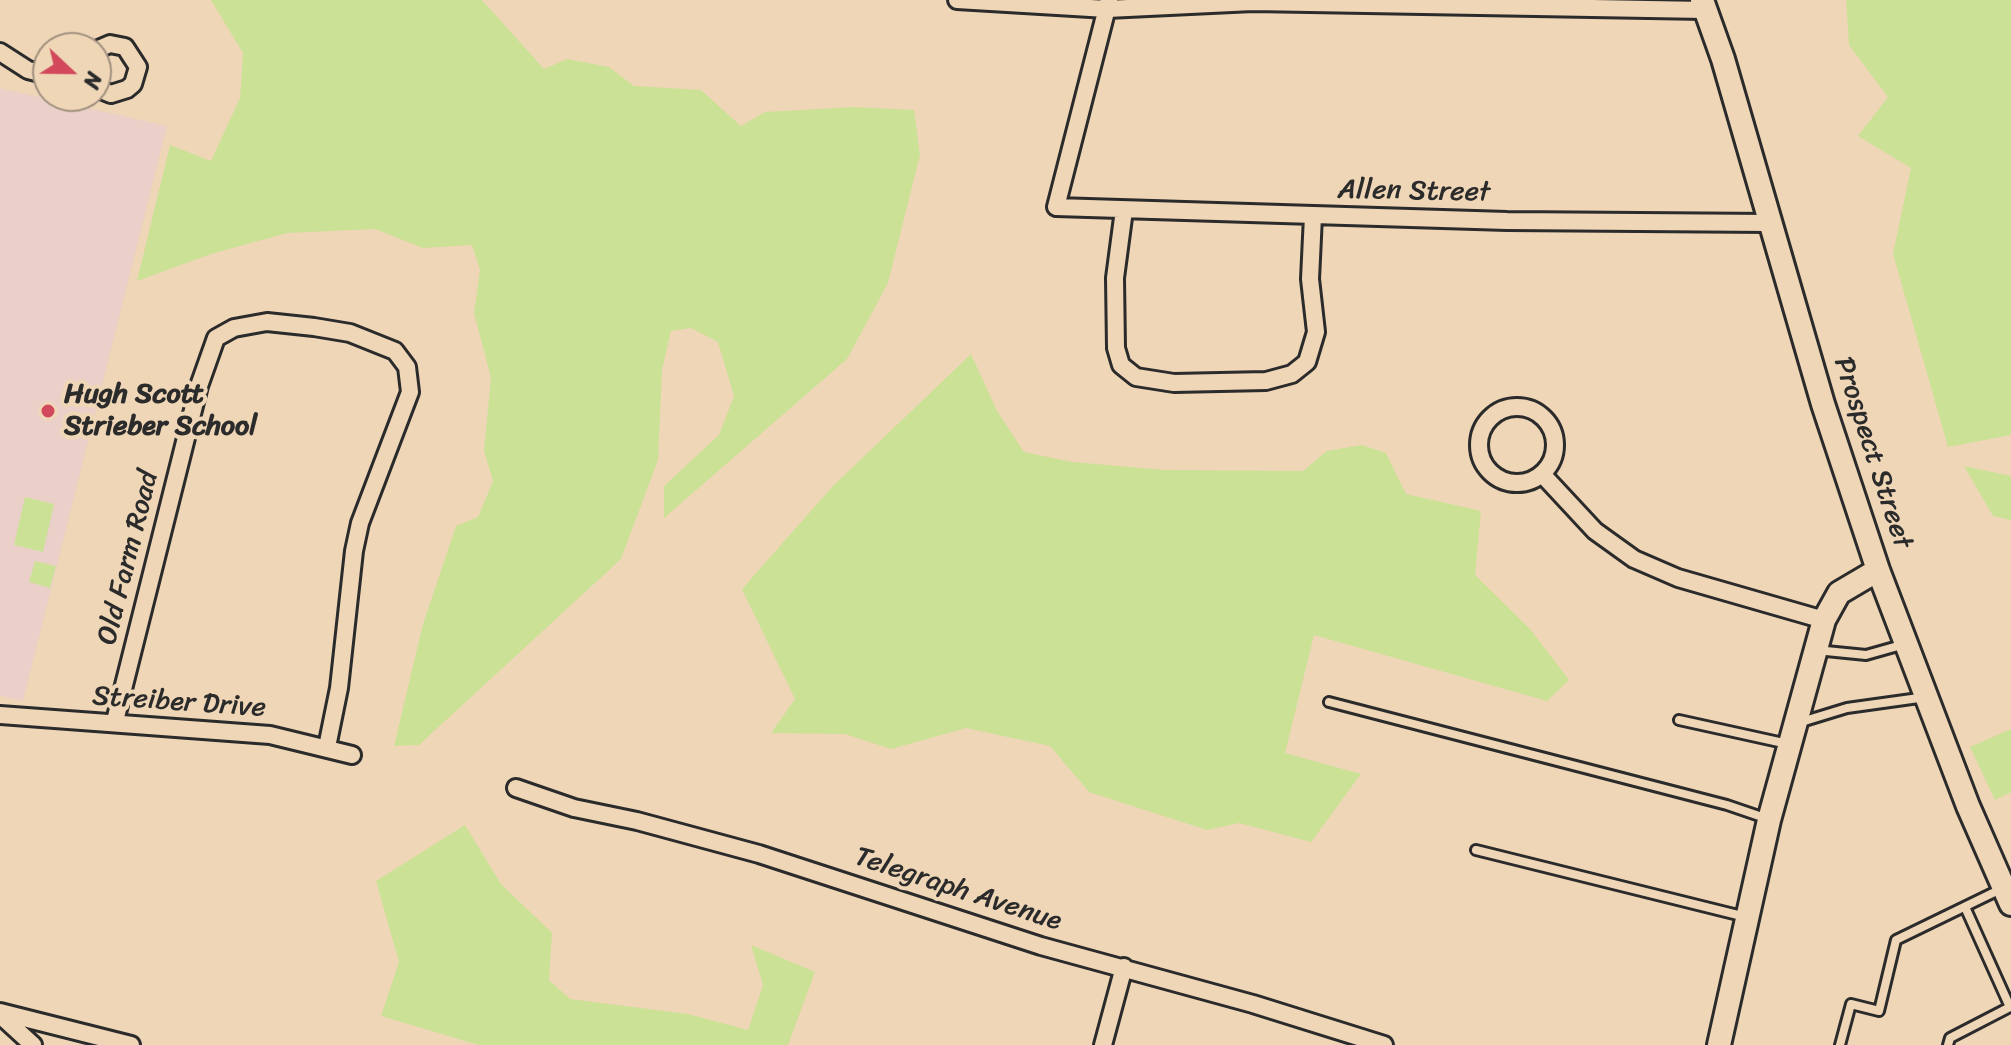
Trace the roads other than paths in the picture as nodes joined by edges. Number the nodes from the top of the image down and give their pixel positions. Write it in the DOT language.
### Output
graph roads {
  1 [pos="957,0"];
  2 [pos="1108,4"];
  3 [pos="1704,5"];
  4 [pos="112,44"];
  5 [pos="0,52"];
  6 [pos="32,71"];
  7 [pos="112,94"];
  8 [pos="1124,210"];
  9 [pos="1313,216"];
  10 [pos="1770,223"];
  11 [pos="1542,474"];
  12 [pos="1878,570"];
  13 [pos="1824,620"];
  14 [pos="1906,644"];
  15 [pos="1814,650"];
  16 [pos="1926,697"];
  17 [pos="1329,702"];
  18 [pos="0,715"];
  19 [pos="1679,720"];
  20 [pos="115,721"];
  21 [pos="1791,734"];
  22 [pos="327,747"];
  23 [pos="352,755"];
  24 [pos="516,788"];
  25 [pos="1769,820"];
  26 [pos="1476,850"];
  27 [pos="2008,896"];
  28 [pos="1965,907"];
  29 [pos="1747,918"];
  30 [pos="1124,967"];
  31 [pos="0,1014"];
  32 [pos="33,1045"];
  33 [pos="131,1045"];
  34 [pos="1103,1045"];
  35 [pos="1384,1045"];
  36 [pos="1719,1045"];
  37 [pos="1840,1045"];
  38 [pos="1948,1045"];
  1 -- 2 [label="street"];
  2 -- 3 [label="street"];
  2 -- 8 [label="street, Allen Street"];
  3 -- 10 [label="main road, Prospect Street"];
  4 -- 7 [label="street"];
  5 -- 6 [label="street"];
  8 -- 9 [label="street, Allen Street"];
  8 -- 9 [label="street"];
  9 -- 10 [label="street, Allen Street"];
  10 -- 12 [label="main road, Prospect Street"];
  11 -- 11 [label="street"];
  11 -- 13 [label="street"];
  12 -- 13 [label="main road, Prospect Street"];
  12 -- 14 [label="main road"];
  13 -- 15 [label="main road, Prospect Street"];
  14 -- 15 [label="lane"];
  14 -- 16 [label="main road"];
  15 -- 21 [label="main road, Prospect Street"];
  16 -- 21 [label="lane"];
  16 -- 27 [label="main road"];
  17 -- 25 [label="lane"];
  18 -- 20 [label="street, Streiber Drive"];
  19 -- 21 [label="lane"];
  20 -- 22 [label="street, Streiber Drive"];
  20 -- 22 [label="street, Old Farm Road"];
  21 -- 25 [label="main road, Prospect Street"];
  22 -- 23 [label="street, Streiber Drive"];
  24 -- 30 [label="street, Telegraph Avenue"];
  25 -- 29 [label="main road, Prospect Street"];
  26 -- 29 [label="lane"];
  27 -- 28 [label="lane"];
  28 -- 37 [label="lane"];
  28 -- 38 [label="lane"];
  29 -- 36 [label="main road, Prospect Street"];
  30 -- 34 [label="street"];
  30 -- 35 [label="street, Telegraph Avenue"];
  31 -- 32 [label="street"];
  31 -- 33 [label="street"];
}
